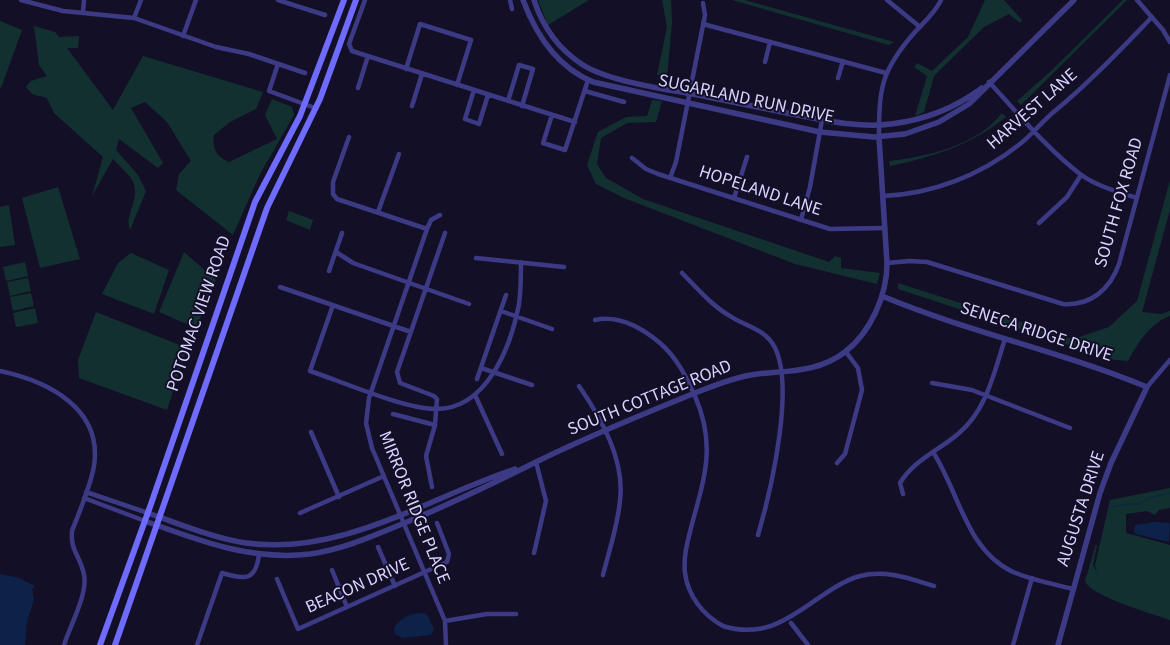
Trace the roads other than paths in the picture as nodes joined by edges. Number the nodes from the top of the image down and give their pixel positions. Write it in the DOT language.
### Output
graph roads {
  1 [pos="21,0"];
  2 [pos="84,0"];
  3 [pos="141,0"];
  4 [pos="196,0"];
  5 [pos="278,0"];
  6 [pos="344,0"];
  7 [pos="356,0"];
  8 [pos="365,0"];
  9 [pos="510,0"];
  10 [pos="523,0"];
  11 [pos="534,0"];
  12 [pos="887,0"];
  13 [pos="941,0"];
  14 [pos="1074,0"];
  15 [pos="1136,0"];
  16 [pos="703,3"];
  17 [pos="512,9"];
  18 [pos="83,12"];
  19 [pos="325,15"];
  20 [pos="1152,17"];
  21 [pos="134,18"];
  22 [pos="704,24"];
  23 [pos="920,27"];
  24 [pos="183,36"];
  25 [pos="770,42"];
  26 [pos="1170,42"];
  27 [pos="368,56"];
  28 [pos="843,61"];
  29 [pos="765,62"];
  30 [pos="278,64"];
  31 [pos="406,69"];
  32 [pos="305,73"];
  33 [pos="886,73"];
  34 [pos="422,74"];
  35 [pos="1170,75"];
  36 [pos="838,78"];
  37 [pos="588,80"];
  38 [pos="989,82"];
  39 [pos="457,85"];
  40 [pos="358,88"];
  41 [pos="474,90"];
  42 [pos="585,91"];
  43 [pos="689,93"];
  44 [pos="488,96"];
  45 [pos="508,101"];
  46 [pos="624,102"];
  47 [pos="687,104"];
  48 [pos="305,105"];
  49 [pos="412,106"];
  50 [pos="522,106"];
  51 [pos="315,108"];
  52 [pos="552,115"];
  53 [pos="822,120"];
  54 [pos="575,122"];
  55 [pos="879,125"];
  56 [pos="1036,130"];
  57 [pos="820,132"];
  58 [pos="349,137"];
  59 [pos="879,137"];
  60 [pos="399,154"];
  61 [pos="747,157"];
  62 [pos="632,158"];
  63 [pos="1081,175"];
  64 [pos="670,178"];
  65 [pos="883,196"];
  66 [pos="734,198"];
  67 [pos="1137,198"];
  68 [pos="378,212"];
  69 [pos="440,215"];
  70 [pos="801,220"];
  71 [pos="1039,223"];
  72 [pos="885,228"];
  73 [pos="427,229"];
  74 [pos="342,233"];
  75 [pos="445,233"];
  76 [pos="336,252"];
  77 [pos="476,258"];
  78 [pos="521,262"];
  79 [pos="887,263"];
  80 [pos="564,267"];
  81 [pos="329,271"];
  82 [pos="682,273"];
  83 [pos="409,283"];
  84 [pos="280,287"];
  85 [pos="426,289"];
  86 [pos="506,295"];
  87 [pos="882,296"];
  88 [pos="469,304"];
  89 [pos="332,305"];
  90 [pos="501,311"];
  91 [pos="516,317"];
  92 [pos="595,320"];
  93 [pos="394,326"];
  94 [pos="552,329"];
  95 [pos="411,332"];
  96 [pos="1005,339"];
  97 [pos="846,352"];
  98 [pos="1170,360"];
  99 [pos="482,368"];
  100 [pos="0,371"];
  101 [pos="494,372"];
  102 [pos="782,373"];
  103 [pos="477,379"];
  104 [pos="932,383"];
  105 [pos="532,385"];
  106 [pos="579,386"];
  107 [pos="1147,387"];
  108 [pos="371,392"];
  109 [pos="694,394"];
  110 [pos="475,395"];
  111 [pos="986,395"];
  112 [pos="437,409"];
  113 [pos="393,414"];
  114 [pos="435,425"];
  115 [pos="1070,428"];
  116 [pos="606,431"];
  117 [pos="311,432"];
  118 [pos="932,452"];
  119 [pos="502,454"];
  120 [pos="536,462"];
  121 [pos="837,463"];
  122 [pos="384,476"];
  123 [pos="432,487"];
  124 [pos="86,492"];
  125 [pos="903,494"];
  126 [pos="339,497"];
  127 [pos="84,498"];
  128 [pos="148,513"];
  129 [pos="300,513"];
  130 [pos="399,515"];
  131 [pos="160,517"];
  132 [pos="145,522"];
  133 [pos="437,523"];
  134 [pos="403,524"];
  135 [pos="157,526"];
  136 [pos="758,536"];
  137 [pos="378,547"];
  138 [pos="534,552"];
  139 [pos="259,554"];
  140 [pos="332,570"];
  141 [pos="424,574"];
  142 [pos="603,575"];
  143 [pos="1032,578"];
  144 [pos="277,579"];
  145 [pos="395,586"];
  146 [pos="934,586"];
  147 [pos="1073,589"];
  148 [pos="347,607"];
  149 [pos="516,614"];
  150 [pos="445,621"];
  151 [pos="791,623"];
  152 [pos="64,645"];
  153 [pos="100,645"];
  154 [pos="115,645"];
  155 [pos="197,645"];
  156 [pos="446,645"];
  157 [pos="808,645"];
  158 [pos="1013,645"];
  159 [pos="1058,645"];
  1 -- 18 [label="street"];
  2 -- 18 [label="street"];
  3 -- 21 [label="street"];
  4 -- 24 [label="street"];
  5 -- 19 [label="street"];
  6 -- 48 [label="main road, POTOMAC VIEW ROAD"];
  7 -- 51 [label="main road, POTOMAC VIEW ROAD"];
  8 -- 27 [label="street"];
  9 -- 17 [label="street"];
  10 -- 37 [label="street, SUGARLAND RUN DRIVE"];
  11 -- 43 [label="street, SUGARLAND RUN DRIVE"];
  12 -- 23 [label="street"];
  13 -- 23 [label="street"];
  14 -- 38 [label="street, SUGARLAND RUN DRIVE"];
  15 -- 20 [label="street"];
  16 -- 22 [label="street"];
  18 -- 21 [label="street"];
  20 -- 26 [label="street"];
  20 -- 56 [label="street, HARVEST LANE"];
  21 -- 24 [label="street"];
  22 -- 25 [label="street"];
  22 -- 43 [label="street"];
  23 -- 33 [label="street"];
  24 -- 30 [label="street"];
  25 -- 28 [label="street"];
  25 -- 29 [label="street"];
  27 -- 31 [label="street"];
  27 -- 40 [label="street"];
  28 -- 33 [label="street"];
  28 -- 36 [label="street"];
  30 -- 32 [label="street"];
  30 -- 48 [label="street"];
  31 -- 34 [label="street"];
  31 -- 39 [label="street"];
  33 -- 55 [label="street"];
  34 -- 39 [label="street"];
  34 -- 49 [label="street"];
  35 -- 67 [label="street, SOUTH FOX ROAD"];
  37 -- 42 [label="street"];
  37 -- 47 [label="street, SUGARLAND RUN DRIVE"];
  38 -- 55 [label="street, SUGARLAND RUN DRIVE"];
  38 -- 56 [label="street"];
  38 -- 59 [label="street, SUGARLAND RUN DRIVE"];
  39 -- 41 [label="street"];
  41 -- 44 [label="street"];
  41 -- 44 [label="street"];
  42 -- 46 [label="street"];
  42 -- 54 [label="street"];
  43 -- 47 [label="street"];
  43 -- 53 [label="street, SUGARLAND RUN DRIVE"];
  44 -- 45 [label="street"];
  45 -- 50 [label="street"];
  45 -- 50 [label="street"];
  47 -- 57 [label="street, SUGARLAND RUN DRIVE"];
  47 -- 64 [label="street"];
  48 -- 51 [label="street"];
  48 -- 128 [label="main road, POTOMAC VIEW ROAD"];
  50 -- 52 [label="street"];
  51 -- 131 [label="main road, POTOMAC VIEW ROAD"];
  52 -- 54 [label="street"];
  52 -- 54 [label="street"];
  53 -- 55 [label="street, SUGARLAND RUN DRIVE"];
  53 -- 57 [label="street"];
  55 -- 59 [label="street"];
  56 -- 63 [label="street"];
  56 -- 65 [label="street, HARVEST LANE"];
  57 -- 59 [label="street, SUGARLAND RUN DRIVE"];
  57 -- 70 [label="street"];
  58 -- 68 [label="street"];
  59 -- 65 [label="street, SOUTH COTTAGE ROAD"];
  60 -- 68 [label="street"];
  61 -- 66 [label="street"];
  62 -- 64 [label="street, HOPELAND LANE"];
  63 -- 67 [label="street"];
  63 -- 71 [label="street"];
  64 -- 66 [label="street, HOPELAND LANE"];
  65 -- 72 [label="street, SOUTH COTTAGE ROAD"];
  66 -- 70 [label="street, HOPELAND LANE"];
  67 -- 79 [label="street, SOUTH FOX ROAD"];
  68 -- 73 [label="street"];
  69 -- 73 [label="street, MIRROR RIDGE PLACE"];
  70 -- 72 [label="street, HOPELAND LANE"];
  72 -- 79 [label="street, SOUTH COTTAGE ROAD"];
  73 -- 83 [label="street, MIRROR RIDGE PLACE"];
  74 -- 76 [label="street"];
  75 -- 85 [label="street"];
  76 -- 81 [label="street"];
  76 -- 83 [label="street"];
  77 -- 78 [label="street"];
  78 -- 80 [label="street"];
  78 -- 91 [label="street"];
  79 -- 87 [label="street, SOUTH COTTAGE ROAD"];
  82 -- 102 [label="street"];
  83 -- 85 [label="street"];
  83 -- 93 [label="street, MIRROR RIDGE PLACE"];
  84 -- 89 [label="street"];
  85 -- 88 [label="street"];
  85 -- 95 [label="street"];
  86 -- 90 [label="street"];
  87 -- 96 [label="street, SENECA RIDGE DRIVE"];
  87 -- 97 [label="street, SOUTH COTTAGE ROAD"];
  89 -- 93 [label="street"];
  89 -- 108 [label="street"];
  90 -- 91 [label="street"];
  90 -- 99 [label="street"];
  91 -- 94 [label="street"];
  91 -- 101 [label="street"];
  92 -- 109 [label="street"];
  93 -- 95 [label="street"];
  93 -- 108 [label="street, MIRROR RIDGE PLACE"];
  95 -- 112 [label="street"];
  96 -- 107 [label="street, SENECA RIDGE DRIVE"];
  96 -- 111 [label="street"];
  97 -- 102 [label="street, SOUTH COTTAGE ROAD"];
  97 -- 121 [label="street"];
  98 -- 107 [label="street"];
  99 -- 101 [label="street"];
  99 -- 103 [label="street"];
  100 -- 124 [label="street"];
  101 -- 105 [label="street"];
  101 -- 110 [label="street"];
  102 -- 109 [label="street, SOUTH COTTAGE ROAD"];
  102 -- 136 [label="street"];
  104 -- 111 [label="street"];
  106 -- 116 [label="street"];
  107 -- 147 [label="street, AUGUSTA DRIVE"];
  108 -- 112 [label="street"];
  108 -- 122 [label="street, MIRROR RIDGE PLACE"];
  109 -- 116 [label="street, SOUTH COTTAGE ROAD"];
  109 -- 151 [label="street"];
  110 -- 112 [label="street"];
  110 -- 119 [label="street"];
  111 -- 115 [label="street"];
  111 -- 118 [label="street"];
  112 -- 114 [label="street"];
  113 -- 114 [label="street"];
  114 -- 123 [label="street"];
  116 -- 120 [label="street, SOUTH COTTAGE ROAD"];
  116 -- 142 [label="street"];
  117 -- 126 [label="street"];
  118 -- 125 [label="street"];
  118 -- 143 [label="street"];
  120 -- 130 [label="street, SOUTH COTTAGE ROAD"];
  120 -- 134 [label="street, SOUTH COTTAGE ROAD"];
  120 -- 138 [label="street"];
  122 -- 126 [label="street"];
  122 -- 130 [label="street, MIRROR RIDGE PLACE"];
  124 -- 127 [label="street"];
  124 -- 128 [label="street, SOUTH COTTAGE ROAD"];
  126 -- 129 [label="street"];
  127 -- 132 [label="street, SOUTH COTTAGE ROAD"];
  127 -- 152 [label="street"];
  128 -- 131 [label="street, SOUTH COTTAGE ROAD"];
  128 -- 132 [label="main road, POTOMAC VIEW ROAD"];
  130 -- 131 [label="street, SOUTH COTTAGE ROAD"];
  130 -- 134 [label="street, MIRROR RIDGE PLACE"];
  131 -- 135 [label="main road, POTOMAC VIEW ROAD"];
  132 -- 135 [label="street, SOUTH COTTAGE ROAD"];
  132 -- 153 [label="main road, POTOMAC VIEW ROAD"];
  133 -- 141 [label="street, BEACON DRIVE"];
  134 -- 139 [label="street, SOUTH COTTAGE ROAD"];
  134 -- 141 [label="street, MIRROR RIDGE PLACE"];
  135 -- 139 [label="street, SOUTH COTTAGE ROAD"];
  135 -- 154 [label="main road, POTOMAC VIEW ROAD"];
  137 -- 145 [label="street"];
  139 -- 155 [label="street"];
  140 -- 148 [label="street"];
  141 -- 145 [label="street, BEACON DRIVE"];
  141 -- 150 [label="street, MIRROR RIDGE PLACE"];
  143 -- 147 [label="street"];
  143 -- 158 [label="street"];
  144 -- 148 [label="street, BEACON DRIVE"];
  145 -- 148 [label="street, BEACON DRIVE"];
  146 -- 151 [label="street"];
  147 -- 159 [label="street, AUGUSTA DRIVE"];
  149 -- 150 [label="street"];
  150 -- 156 [label="street, MIRROR RIDGE PLACE"];
  151 -- 157 [label="street"];
}
